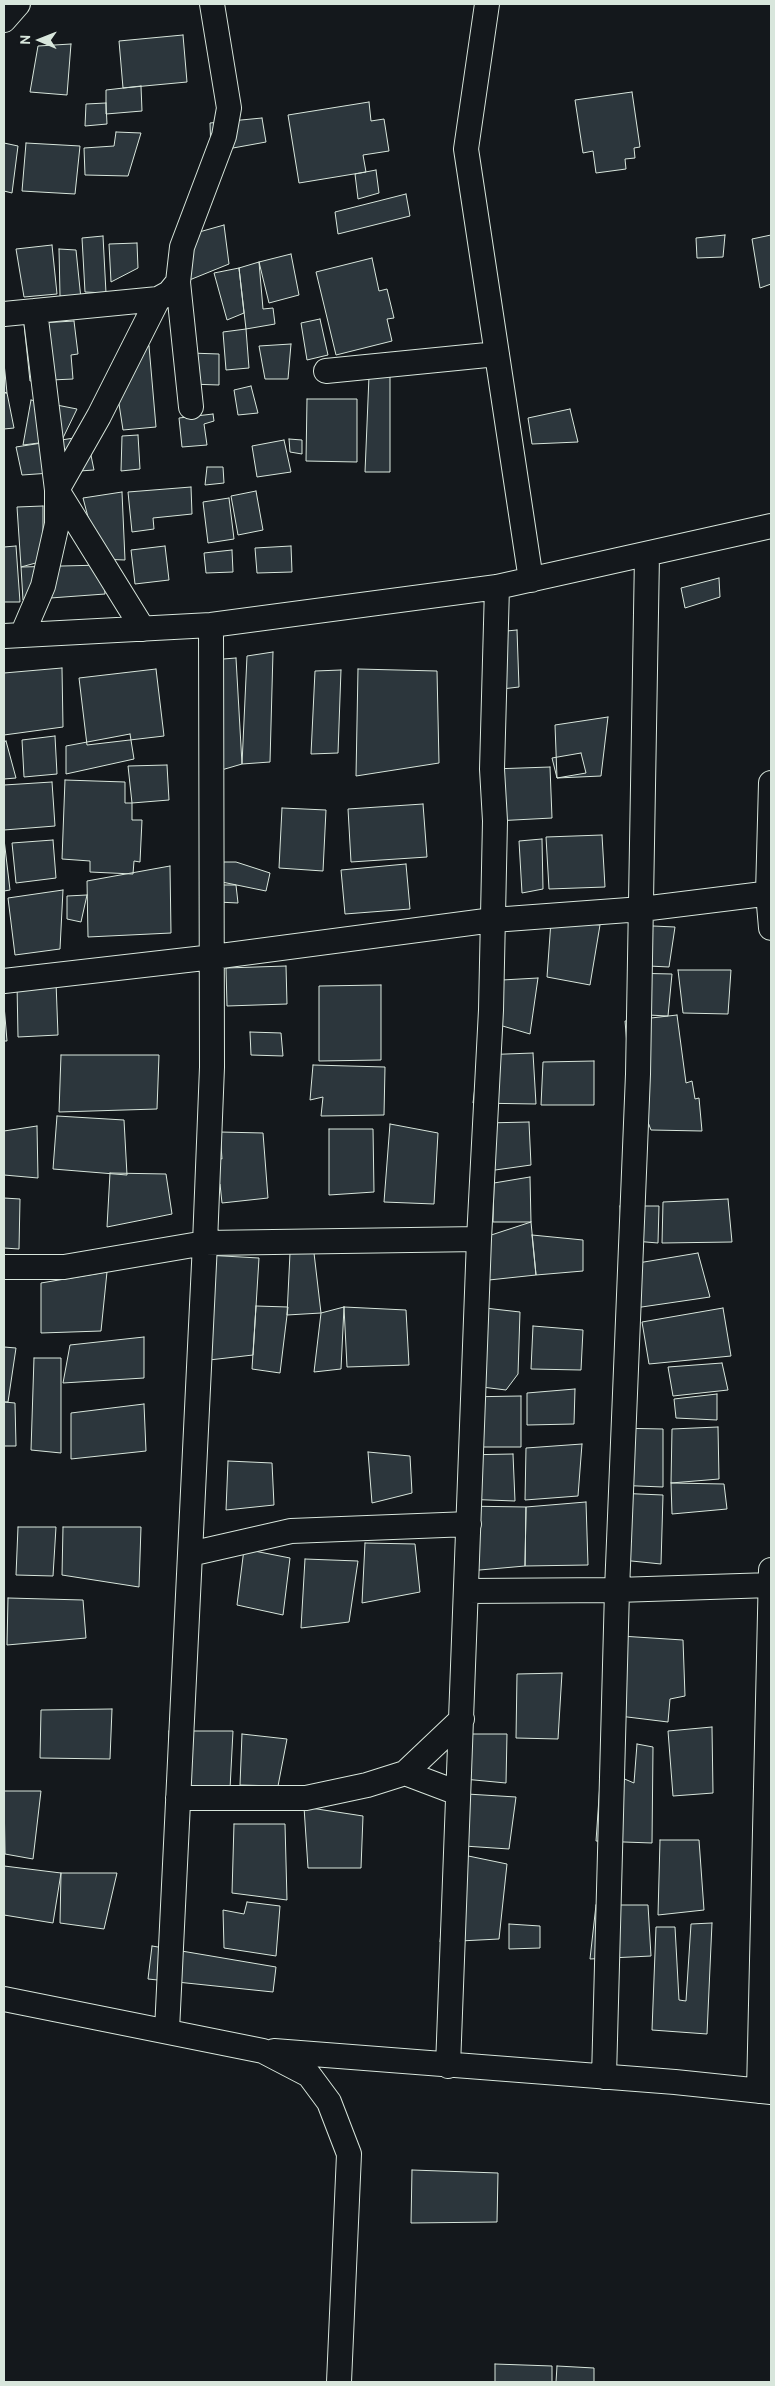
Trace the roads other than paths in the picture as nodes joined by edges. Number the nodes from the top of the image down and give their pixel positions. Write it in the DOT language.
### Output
graph roads {
  1 [pos="18,4"];
  2 [pos="212,4"];
  3 [pos="487,4"];
  4 [pos="4,20"];
  5 [pos="178,282"];
  6 [pos="158,299"];
  7 [pos="35,311"];
  8 [pos="4,314"];
  9 [pos="497,354"];
  10 [pos="326,371"];
  11 [pos="191,407"];
  12 [pos="57,490"];
  13 [pos="771,526"];
  14 [pos="647,555"];
  15 [pos="530,580"];
  16 [pos="497,587"];
  17 [pos="211,625"];
  18 [pos="143,629"];
  19 [pos="13,636"];
  20 [pos="771,783"];
  21 [pos="770,893"];
  22 [pos="642,909"];
  23 [pos="493,920"];
  24 [pos="771,928"];
  25 [pos="213,957"];
  26 [pos="4,981"];
  27 [pos="479,1239"];
  28 [pos="206,1243"];
  29 [pos="4,1267"];
  30 [pos="469,1524"];
  31 [pos="190,1554"];
  32 [pos="771,1570"];
  33 [pos="771,1585"];
  34 [pos="617,1590"];
  35 [pos="467,1591"];
  36 [pos="462,1719"];
  37 [pos="405,1773"];
  38 [pos="458,1793"];
  39 [pos="178,1798"];
  40 [pos="4,1999"];
  41 [pos="167,2030"];
  42 [pos="263,2050"];
  43 [pos="448,2066"];
  44 [pos="604,2077"];
  45 [pos="765,2091"];
  46 [pos="339,2382"];
  1 -- 4 [label="street"];
  2 -- 5 [label="street"];
  3 -- 9 [label="street"];
  5 -- 6 [label="street"];
  5 -- 11 [label="street"];
  6 -- 7 [label="street"];
  6 -- 12 [label="street"];
  7 -- 8 [label="street"];
  7 -- 12 [label="street"];
  9 -- 10 [label="street"];
  9 -- 15 [label="street"];
  12 -- 18 [label="street"];
  12 -- 19 [label="street"];
  13 -- 14 [label="street"];
  14 -- 15 [label="street"];
  14 -- 22 [label="street"];
  15 -- 16 [label="street"];
  16 -- 17 [label="street"];
  16 -- 23 [label="street"];
  17 -- 18 [label="street"];
  17 -- 25 [label="street"];
  18 -- 19 [label="street"];
  20 -- 21 [label="street"];
  21 -- 22 [label="street"];
  21 -- 24 [label="street"];
  22 -- 23 [label="street"];
  22 -- 34 [label="street"];
  23 -- 25 [label="street"];
  23 -- 27 [label="street"];
  25 -- 26 [label="street"];
  25 -- 28 [label="street"];
  27 -- 28 [label="street"];
  27 -- 30 [label="street"];
  28 -- 29 [label="street"];
  28 -- 31 [label="street"];
  30 -- 31 [label="street"];
  30 -- 35 [label="street"];
  31 -- 39 [label="street"];
  32 -- 33 [label="street"];
  33 -- 34 [label="street"];
  33 -- 45 [label="street"];
  34 -- 35 [label="street"];
  34 -- 44 [label="street"];
  35 -- 36 [label="street"];
  36 -- 37 [label="street"];
  36 -- 38 [label="street"];
  37 -- 38 [label="street"];
  37 -- 39 [label="street"];
  38 -- 43 [label="street"];
  39 -- 41 [label="street"];
  40 -- 41 [label="street"];
  41 -- 42 [label="street"];
  42 -- 43 [label="street"];
  42 -- 46 [label="street"];
  43 -- 44 [label="street"];
  44 -- 45 [label="street"];
}
